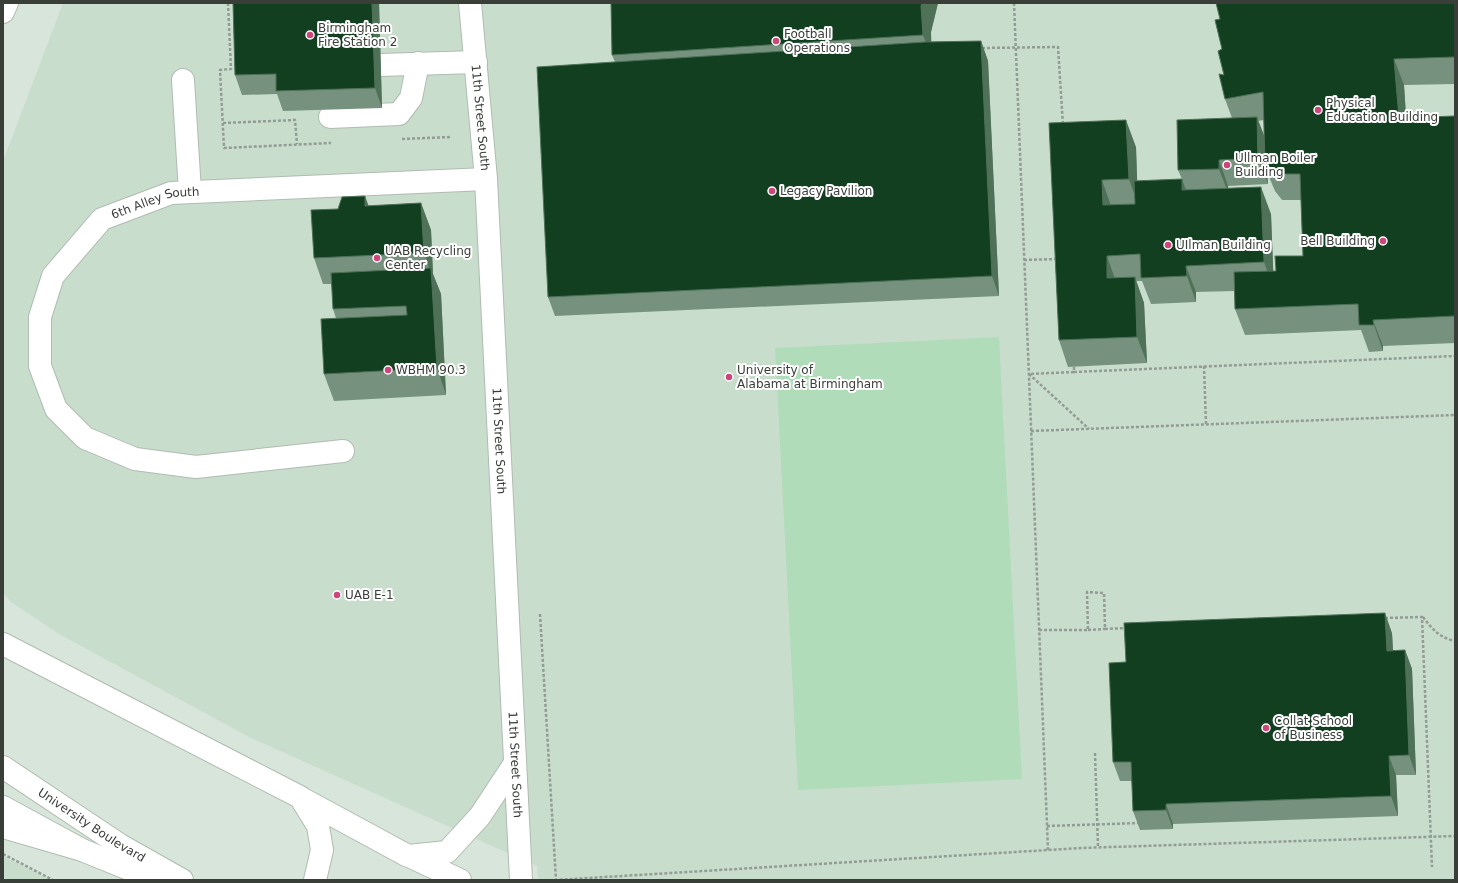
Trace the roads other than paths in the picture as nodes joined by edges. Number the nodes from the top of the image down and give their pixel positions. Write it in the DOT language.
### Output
graph roads {
  1 [pos="7,3"];
  2 [pos="470,3"];
  3 [pos="3,12"];
  4 [pos="476,62"];
  5 [pos="418,64"];
  6 [pos="380,65"];
  7 [pos="183,80"];
  8 [pos="330,117"];
  9 [pos="486,179"];
  10 [pos="190,192"];
  11 [pos="343,451"];
  12 [pos="3,644"];
  13 [pos="515,763"];
  14 [pos="3,767"];
  15 [pos="300,797"];
  16 [pos="3,807"];
  17 [pos="3,827"];
  18 [pos="82,850"];
  19 [pos="408,856"];
  20 [pos="156,880"];
  21 [pos="182,880"];
  22 [pos="315,880"];
  23 [pos="460,880"];
  24 [pos="521,880"];
  1 -- 3 [label="main road"];
  2 -- 4 [label="main road, 11th Street South"];
  4 -- 5 [label="main road"];
  4 -- 9 [label="main road, 11th Street South"];
  5 -- 6 [label="main road"];
  5 -- 8 [label="main road"];
  7 -- 10 [label="main road"];
  9 -- 10 [label="main road, 6th Alley South"];
  9 -- 13 [label="main road, 11th Street South"];
  10 -- 11 [label="main road, 6th Alley South"];
  12 -- 15 [label="main road"];
  13 -- 19 [label="main road"];
  13 -- 24 [label="main road, 11th Street South"];
  14 -- 21 [label="main road, University Boulevard"];
  15 -- 19 [label="main road"];
  15 -- 22 [label="main road"];
  16 -- 18 [label="main road, University Boulevard"];
  17 -- 18 [label="main road"];
  18 -- 20 [label="main road, University Boulevard"];
  19 -- 23 [label="main road"];
}
